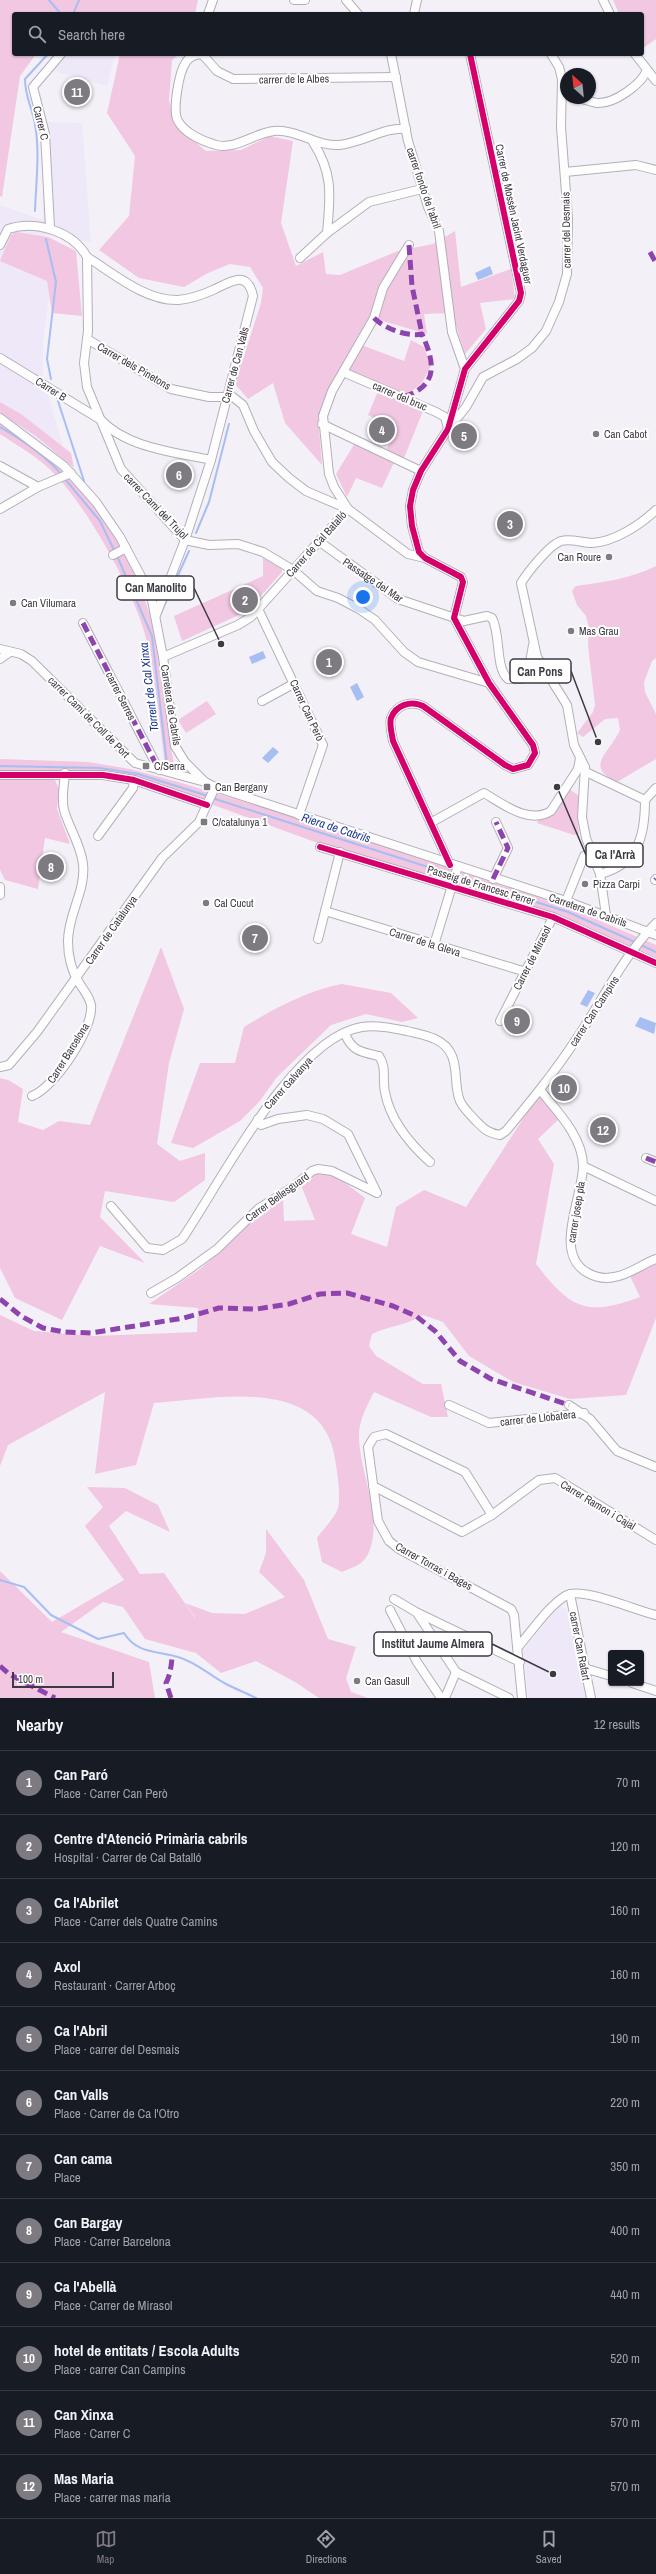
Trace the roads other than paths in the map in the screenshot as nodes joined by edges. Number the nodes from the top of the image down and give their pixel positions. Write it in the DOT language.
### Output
graph roads {
  1 [pos="213,0"];
  2 [pos="294,0"];
  3 [pos="305,0"];
  4 [pos="346,0"];
  5 [pos="417,0"];
  6 [pos="603,0"];
  7 [pos="209,12"];
  8 [pos="356,12"];
  9 [pos="414,12"];
  10 [pos="609,12"];
  11 [pos="59,56"];
  12 [pos="197,56"];
  13 [pos="204,56"];
  14 [pos="391,56"];
  15 [pos="470,56"];
  16 [pos="552,56"];
  17 [pos="636,56"];
  18 [pos="647,70"];
  19 [pos="560,72"];
  20 [pos="396,77"];
  21 [pos="656,81"];
  22 [pos="596,102"];
  23 [pos="563,104"];
  24 [pos="406,129"];
  25 [pos="313,142"];
  26 [pos="656,170"];
  27 [pos="565,172"];
  28 [pos="422,189"];
  29 [pos="50,227"];
  30 [pos="327,233"];
  31 [pos="0,245"];
  32 [pos="409,246"];
  33 [pos="87,257"];
  34 [pos="300,258"];
  35 [pos="87,339"];
  36 [pos="0,358"];
  37 [pos="465,369"];
  38 [pos="343,372"];
  39 [pos="226,396"];
  40 [pos="0,418"];
  41 [pos="101,420"];
  42 [pos="322,424"];
  43 [pos="448,429"];
  44 [pos="211,460"];
  45 [pos="0,466"];
  46 [pos="420,471"];
  47 [pos="65,475"];
  48 [pos="38,487"];
  49 [pos="0,509"];
  50 [pos="348,509"];
  51 [pos="656,510"];
  52 [pos="186,540"];
  53 [pos="320,542"];
  54 [pos="425,558"];
  55 [pos="292,570"];
  56 [pos="258,609"];
  57 [pos="156,615"];
  58 [pos="454,618"];
  59 [pos="83,623"];
  60 [pos="533,645"];
  61 [pos="0,649"];
  62 [pos="10,652"];
  63 [pos="163,657"];
  64 [pos="0,659"];
  65 [pos="295,683"];
  66 [pos="489,683"];
  67 [pos="262,701"];
  68 [pos="580,758"];
  69 [pos="159,770"];
  70 [pos="586,772"];
  71 [pos="65,774"];
  72 [pos="0,775"];
  73 [pos="134,780"];
  74 [pos="206,782"];
  75 [pos="656,788"];
  76 [pos="214,789"];
  77 [pos="645,800"];
  78 [pos="207,803"];
  79 [pos="299,815"];
  80 [pos="432,822"];
  81 [pos="496,822"];
  82 [pos="98,836"];
  83 [pos="320,847"];
  84 [pos="340,852"];
  85 [pos="592,853"];
  86 [pos="455,867"];
  87 [pos="600,874"];
  88 [pos="493,879"];
  89 [pos="451,884"];
  90 [pos="0,887"];
  91 [pos="0,895"];
  92 [pos="566,901"];
  93 [pos="325,911"];
  94 [pos="606,915"];
  95 [pos="553,917"];
  96 [pos="656,923"];
  97 [pos="646,933"];
  98 [pos="656,935"];
  99 [pos="318,939"];
  100 [pos="434,945"];
  101 [pos="633,948"];
  102 [pos="656,963"];
  103 [pos="526,972"];
  104 [pos="77,978"];
  105 [pos="500,1021"];
  106 [pos="345,1034"];
  107 [pos="0,1068"];
  108 [pos="540,1090"];
  109 [pos="32,1096"];
  110 [pos="258,1119"];
  111 [pos="646,1158"];
  112 [pos="430,1162"];
  113 [pos="656,1162"];
  114 [pos="583,1166"];
  115 [pos="656,1201"];
  116 [pos="111,1206"];
  117 [pos="656,1259"];
  118 [pos="151,1293"];
  119 [pos="448,1405"];
  120 [pos="569,1405"];
  121 [pos="584,1413"];
  122 [pos="656,1467"];
  123 [pos="373,1486"];
  124 [pos="492,1515"];
  125 [pos="656,1540"];
  126 [pos="570,1594"];
  127 [pos="394,1599"];
  128 [pos="390,1610"];
  129 [pos="416,1612"];
  130 [pos="656,1615"];
  131 [pos="518,1647"];
  132 [pos="520,1662"];
  133 [pos="584,1668"];
  134 [pos="456,1672"];
  135 [pos="608,1675"];
  136 [pos="641,1686"];
  137 [pos="656,1691"];
  138 [pos="437,1696"];
  139 [pos="445,1698"];
  140 [pos="509,1698"];
  141 [pos="522,1698"];
  142 [pos="591,1698"];
  1 -- 7 [label="street"];
  2 -- 3 [label="street"];
  4 -- 8 [label="street"];
  5 -- 9 [label="street"];
  6 -- 10 [label="street"];
  11 -- 29 [label="street, Carrer C"];
  12 -- 25 [label="street, carrer de le Albes"];
  13 -- 20 [label="street, carrer de le Albes"];
  14 -- 20 [label="street, carrer fondo de l'abril"];
  15 -- 37 [label="street, Carrer de Mossèn Jacint Verdaguer"];
  16 -- 19 [label="street"];
  17 -- 18 [label="street"];
  18 -- 21 [label="street"];
  18 -- 22 [label="street"];
  20 -- 24 [label="street, carrer fondo de l'abril"];
  23 -- 27 [label="street"];
  24 -- 25 [label="street, carrer de le Albes"];
  24 -- 28 [label="street, carrer fondo de l'abril"];
  25 -- 30 [label="street"];
  26 -- 27 [label="street"];
  27 -- 43 [label="street, carrer del Desmais"];
  28 -- 30 [label="street"];
  28 -- 37 [label="street, carrer fondo de l'abril"];
  29 -- 31 [label="street"];
  29 -- 33 [label="street"];
  30 -- 34 [label="street"];
  32 -- 38 [label="street, Carrer de Cal Batalló"];
  33 -- 35 [label="street, carrer Camí del Trujol"];
  33 -- 39 [label="street, Carrer de Can Valls"];
  35 -- 39 [label="street, Carrer dels Pinetons"];
  35 -- 41 [label="street, carrer Camí del Trujol"];
  36 -- 41 [label="street, Carrer B"];
  37 -- 43 [label="street, Carrer de Mossèn Jacint Verdaguer"];
  38 -- 42 [label="street, Carrer de Cal Batalló"];
  38 -- 43 [label="street, carrer del bruc"];
  39 -- 44 [label="street, Carrer de Can Valls"];
  39 -- 50 [label="street, Carrer dels Pinetons"];
  40 -- 47 [label="street, Carretera de Cabrils"];
  41 -- 44 [label="street, Carrer B"];
  41 -- 52 [label="street, carrer Camí del Trujol"];
  42 -- 46 [label="street"];
  42 -- 50 [label="street, Carrer de Cal Batalló"];
  43 -- 46 [label="street, Carrer de Mossèn Jacint Verdaguer"];
  44 -- 52 [label="street, Carrer de Can Valls"];
  45 -- 48 [label="street"];
  46 -- 54 [label="street, Carrer de Mossèn Jacint Verdaguer"];
  47 -- 48 [label="street"];
  47 -- 57 [label="street, Carretera de Cabrils"];
  48 -- 49 [label="street"];
  50 -- 53 [label="street, Carrer de Cal Batalló"];
  50 -- 54 [label="street, Carrer dels Pinetons"];
  51 -- 60 [label="street"];
  52 -- 55 [label="street, carrer Camí del Trujol"];
  52 -- 57 [label="street, Carrer de Can Valls"];
  53 -- 55 [label="street, Carrer de Cal Batalló"];
  53 -- 58 [label="street, Passatge del Mar"];
  54 -- 58 [label="street, Carrer de Mossèn Jacint Verdaguer"];
  55 -- 56 [label="street, Carrer de Cal Batalló"];
  55 -- 66 [label="street, carrer Camí del Trujol"];
  56 -- 63 [label="street, Carrer de Cal Batalló"];
  56 -- 65 [label="street, Carrer Can Però"];
  57 -- 63 [label="street, Carretera de Cabrils"];
  58 -- 60 [label="street, Passatge del Mar"];
  58 -- 66 [label="street"];
  59 -- 69 [label="street, carrer Serres"];
  60 -- 68 [label="street"];
  61 -- 62 [label="street, carrer Camí de Coll de Port"];
  62 -- 64 [label="street"];
  62 -- 69 [label="street, carrer Camí de Coll de Port"];
  63 -- 74 [label="street, Carretera de Cabrils"];
  65 -- 67 [label="street"];
  65 -- 79 [label="street, Carrer Can Però"];
  66 -- 80 [label="street"];
  68 -- 70 [label="street"];
  68 -- 80 [label="street"];
  69 -- 74 [label="street, carrer Camí de Coll de Port"];
  70 -- 77 [label="street"];
  70 -- 85 [label="street"];
  71 -- 72 [label="street"];
  71 -- 73 [label="street"];
  71 -- 104 [label="street, Carrer Barcelona"];
  73 -- 78 [label="street"];
  73 -- 82 [label="street"];
  74 -- 76 [label="street, Carretera de Cabrils"];
  75 -- 77 [label="street"];
  76 -- 78 [label="street, Carrer de Catalunya"];
  76 -- 79 [label="street, Carretera de Cabrils"];
  77 -- 87 [label="street"];
  78 -- 104 [label="street, Carrer de Catalunya"];
  79 -- 86 [label="street, Carretera de Cabrils"];
  80 -- 86 [label="street"];
  81 -- 88 [label="street"];
  83 -- 84 [label="street, Passeig de Francesc Ferrer"];
  84 -- 89 [label="street, Passeig de Francesc Ferrer"];
  84 -- 93 [label="street"];
  85 -- 87 [label="street"];
  85 -- 92 [label="street"];
  86 -- 88 [label="street, Carretera de Cabrils"];
  86 -- 89 [label="street"];
  87 -- 94 [label="street"];
  88 -- 92 [label="street, Carretera de Cabrils"];
  89 -- 95 [label="street, Passeig de Francesc Ferrer"];
  89 -- 100 [label="street"];
  90 -- 91 [label="street"];
  92 -- 94 [label="street, Carretera de Cabrils"];
  93 -- 99 [label="street"];
  93 -- 100 [label="street, Carrer de la Gleva"];
  94 -- 97 [label="street, Carretera de Cabrils"];
  95 -- 101 [label="street, Passeig de Francesc Ferrer"];
  95 -- 103 [label="street, Carrer de Mirasol"];
  96 -- 97 [label="street, carrer Can Campins"];
  97 -- 98 [label="street, Carretera de Cabrils"];
  97 -- 101 [label="street, carrer Can Campins"];
  100 -- 103 [label="street, Carrer de la Gleva"];
  101 -- 102 [label="street, Passeig de Francesc Ferrer"];
  101 -- 108 [label="street, carrer Can Campins"];
  103 -- 105 [label="street, Carrer de Mirasol"];
  104 -- 107 [label="street, Carrer de Catalunya"];
  104 -- 109 [label="street, Carrer Barcelona"];
  106 -- 108 [label="street, Carrer Galvanya"];
  106 -- 110 [label="street, Carrer Galvanya"];
  106 -- 112 [label="street"];
  108 -- 114 [label="street"];
  110 -- 116 [label="street, Carrer Galvanya"];
  110 -- 118 [label="street, Carrer Bellesguard"];
  111 -- 113 [label="street"];
  114 -- 115 [label="street"];
  114 -- 117 [label="street, carrer josep pla"];
  119 -- 121 [label="street, carrer de Llobatera"];
  120 -- 121 [label="street"];
  121 -- 122 [label="street"];
  123 -- 124 [label="street, Carrer Ramon i Cajal"];
  123 -- 124 [label="street, Carrer Torras i Bages"];
  123 -- 131 [label="street, Carrer Torras i Bages"];
  124 -- 125 [label="street, Carrer Ramon i Cajal"];
  126 -- 130 [label="street"];
  126 -- 131 [label="street"];
  126 -- 133 [label="street, carrer Can Rafart"];
  127 -- 129 [label="street"];
  128 -- 138 [label="street"];
  129 -- 132 [label="street"];
  129 -- 134 [label="street"];
  131 -- 132 [label="street"];
  132 -- 141 [label="street"];
  133 -- 135 [label="street"];
  133 -- 142 [label="street, carrer Can Rafart"];
  134 -- 139 [label="street"];
  134 -- 140 [label="street"];
  136 -- 137 [label="street"];
}
